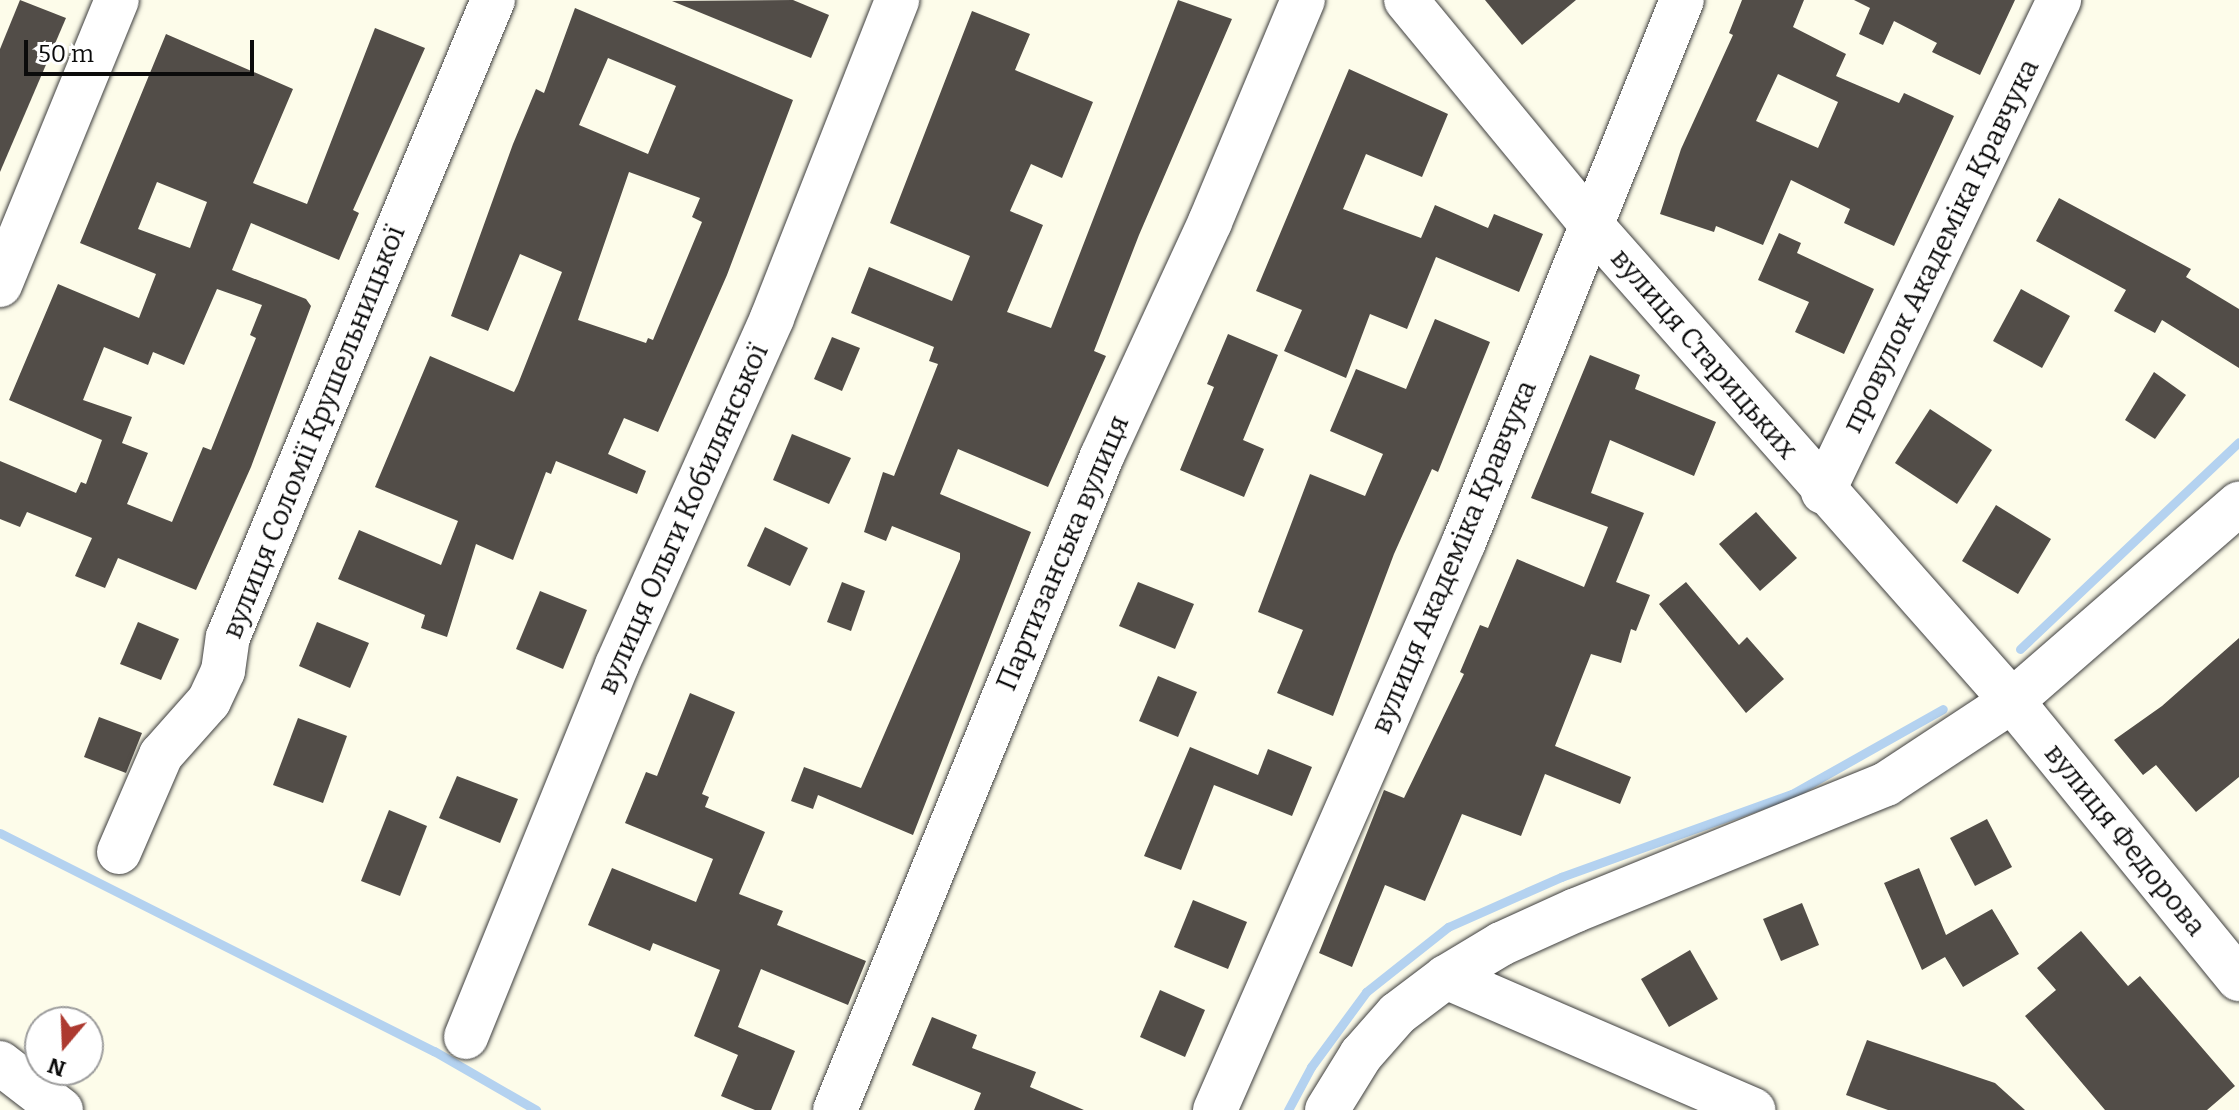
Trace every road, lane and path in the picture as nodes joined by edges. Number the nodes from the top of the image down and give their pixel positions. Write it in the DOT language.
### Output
graph roads {
  1 [pos="117,0"];
  2 [pos="493,0"];
  3 [pos="897,0"];
  4 [pos="1303,0"];
  5 [pos="1406,0"];
  6 [pos="1682,0"];
  7 [pos="2059,0"];
  8 [pos="1594,228"];
  9 [pos="0,285"];
  10 [pos="1823,492"];
  11 [pos="2239,504"];
  12 [pos="2012,701"];
  13 [pos="119,852"];
  14 [pos="1446,977"];
  15 [pos="2239,979"];
  16 [pos="466,1037"];
  17 [pos="0,1063"];
  18 [pos="61,1110"];
  19 [pos="835,1110"];
  20 [pos="1215,1110"];
  21 [pos="1327,1110"];
  22 [pos="1754,1110"];
  1 -- 9 [label="street"];
  2 -- 13 [label="street, вулиця Соломії Крушельницької"];
  3 -- 16 [label="street, вулиця Ольги Кобилянської"];
  4 -- 19 [label="street, Партизанська вулиця"];
  5 -- 8 [label="street, вулиця Старицьких"];
  6 -- 8 [label="street, вулиця Академіка Кравчука"];
  7 -- 10 [label="street, провулок Академіка Кравчука"];
  8 -- 10 [label="street, вулиця Старицьких"];
  8 -- 20 [label="street, вулиця Академіка Кравчука"];
  10 -- 12 [label="street, вулиця Старицьких"];
  11 -- 12 [label="street"];
  12 -- 14 [label="street"];
  12 -- 15 [label="street, вулиця Федорова"];
  14 -- 21 [label="street"];
  14 -- 22 [label="street"];
  17 -- 18 [label="street"];
}
